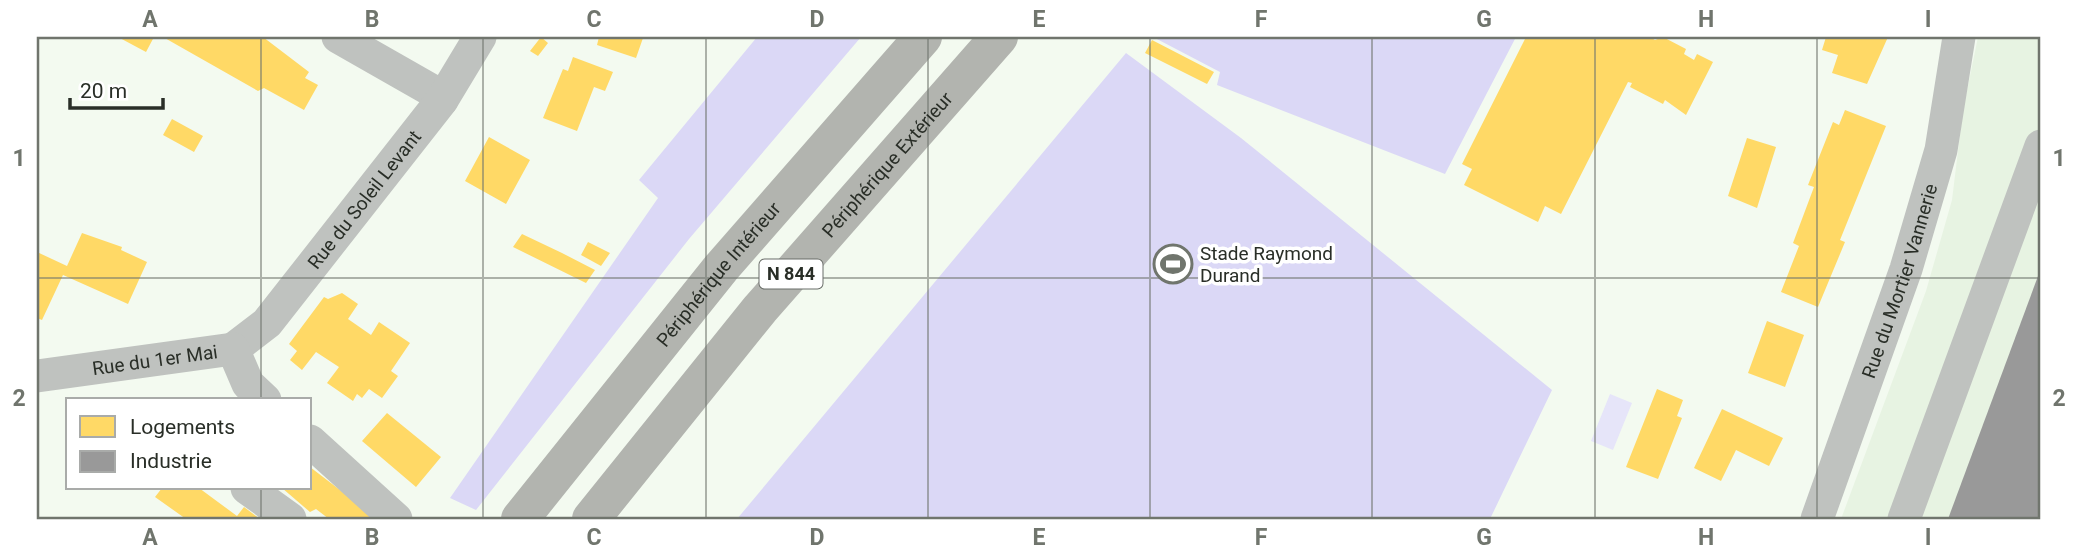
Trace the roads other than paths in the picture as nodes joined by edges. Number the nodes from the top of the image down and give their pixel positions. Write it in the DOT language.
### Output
graph roads {
  1 [pos="338,37"];
  2 [pos="480,37"];
  3 [pos="923,37"];
  4 [pos="999,37"];
  5 [pos="1959,37"];
  6 [pos="442,100"];
  7 [pos="2041,146"];
  8 [pos="233,348"];
  9 [pos="37,376"];
  10 [pos="250,395"];
  11 [pos="312,443"];
  12 [pos="250,490"];
  13 [pos="290,519"];
  14 [pos="396,519"];
  15 [pos="520,519"];
  16 [pos="591,519"];
  17 [pos="1817,519"];
  18 [pos="1904,519"];
  1 -- 6 [label="street"];
  2 -- 6 [label="street, Rue du Soleil Levant"];
  3 -- 15 [label="highway, Périphérique Intérieur / N 844"];
  4 -- 16 [label="highway, Périphérique Extérieur / N 844"];
  5 -- 17 [label="street, Rue du Mortier Vannerie"];
  6 -- 8 [label="street, Rue du Soleil Levant"];
  7 -- 18 [label="street"];
  8 -- 9 [label="street, Rue du 1er Mai"];
  8 -- 10 [label="street, Rue du 1er Mai"];
  11 -- 14 [label="street"];
  12 -- 13 [label="street"];
}
